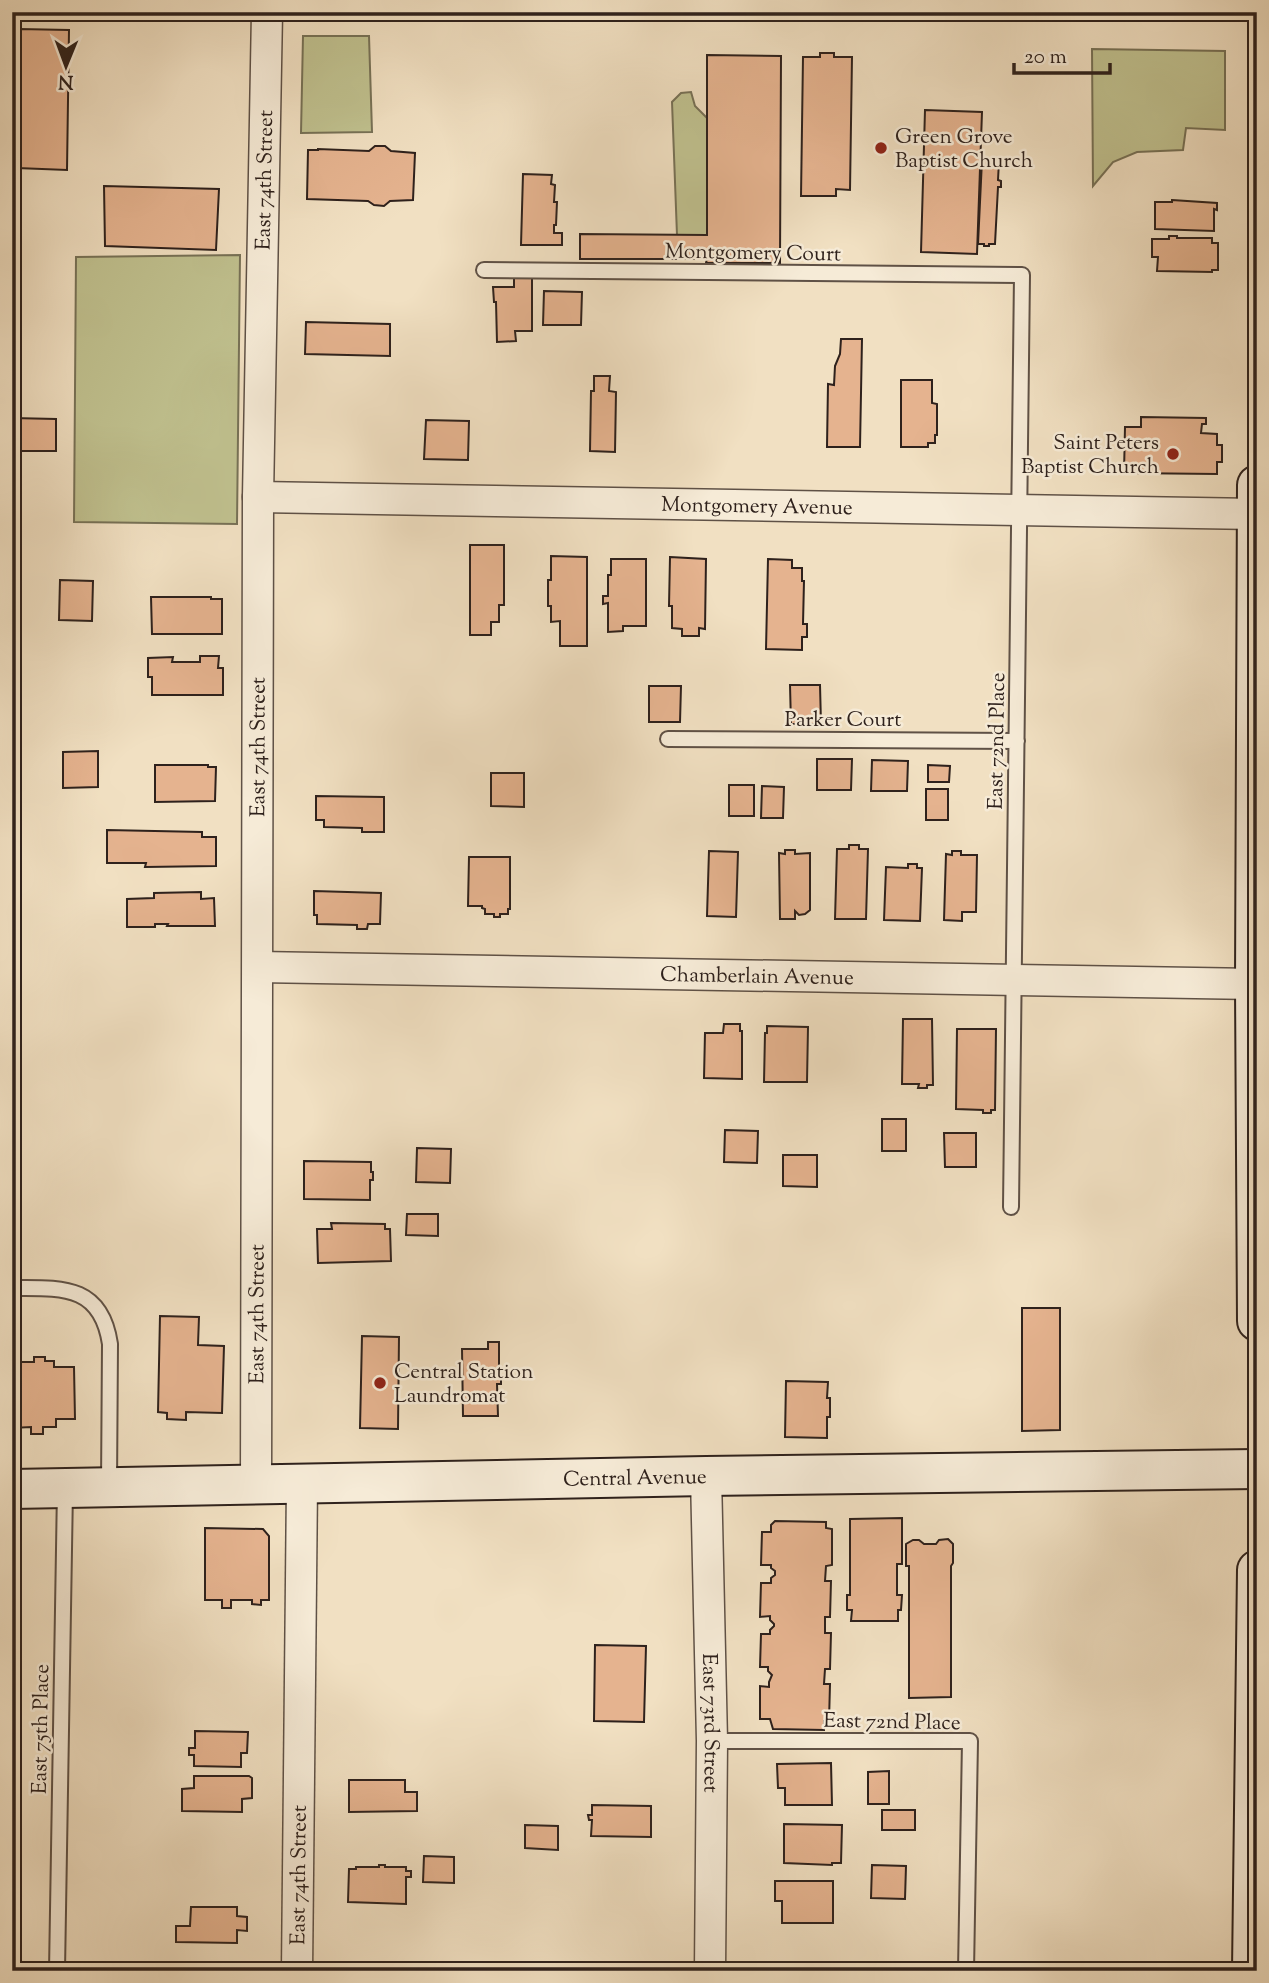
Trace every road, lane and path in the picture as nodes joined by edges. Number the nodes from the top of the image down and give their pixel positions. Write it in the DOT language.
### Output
graph roads {
  1 [pos="267,12"];
  2 [pos="484,270"];
  3 [pos="1022,275"];
  4 [pos="1257,485"];
  5 [pos="258,496"];
  6 [pos="1020,510"];
  7 [pos="1256,514"];
  8 [pos="668,739"];
  9 [pos="1017,741"];
  10 [pos="258,967"];
  11 [pos="1015,980"];
  12 [pos="1255,984"];
  13 [pos="1011,1208"];
  14 [pos="12,1288"];
  15 [pos="1257,1321"];
  16 [pos="1257,1469"];
  17 [pos="706,1476"];
  18 [pos="256,1484"];
  19 [pos="302,1484"];
  20 [pos="109,1487"];
  21 [pos="65,1488"];
  22 [pos="12,1489"];
  23 [pos="1257,1570"];
  24 [pos="712,1741"];
  25 [pos="57,1971"];
  26 [pos="297,1971"];
  27 [pos="710,1971"];
  28 [pos="966,1971"];
  29 [pos="1252,1971"];
  1 -- 5 [label="street, East 74th Street"];
  2 -- 3 [label="lane, Montgomery Court"];
  3 -- 6 [label="lane, East 72nd Place"];
  4 -- 7 [label="street"];
  5 -- 6 [label="street, Montgomery Avenue"];
  5 -- 10 [label="street, East 74th Street"];
  6 -- 7 [label="street, Montgomery Avenue"];
  6 -- 9 [label="lane, East 72nd Place"];
  7 -- 12 [label="street"];
  8 -- 9 [label="lane, Parker Court"];
  9 -- 11 [label="lane, East 72nd Place"];
  10 -- 11 [label="street, Chamberlain Avenue"];
  10 -- 18 [label="street, East 74th Street"];
  11 -- 12 [label="street, Chamberlain Avenue"];
  11 -- 13 [label="lane, East 72nd Place"];
  12 -- 15 [label="street"];
  14 -- 20 [label="lane"];
  16 -- 17 [label="street, Central Avenue"];
  17 -- 19 [label="street, Central Avenue"];
  17 -- 24 [label="street, East 73rd Street"];
  18 -- 19 [label="street, Central Avenue"];
  18 -- 20 [label="street, Central Avenue"];
  19 -- 26 [label="street, East 74th Street"];
  20 -- 21 [label="street, Central Avenue"];
  21 -- 22 [label="street, Central Avenue"];
  21 -- 25 [label="lane, East 75th Place"];
  23 -- 29 [label="street"];
  24 -- 27 [label="street, East 73rd Street"];
  24 -- 28 [label="lane, East 72nd Place"];
}
